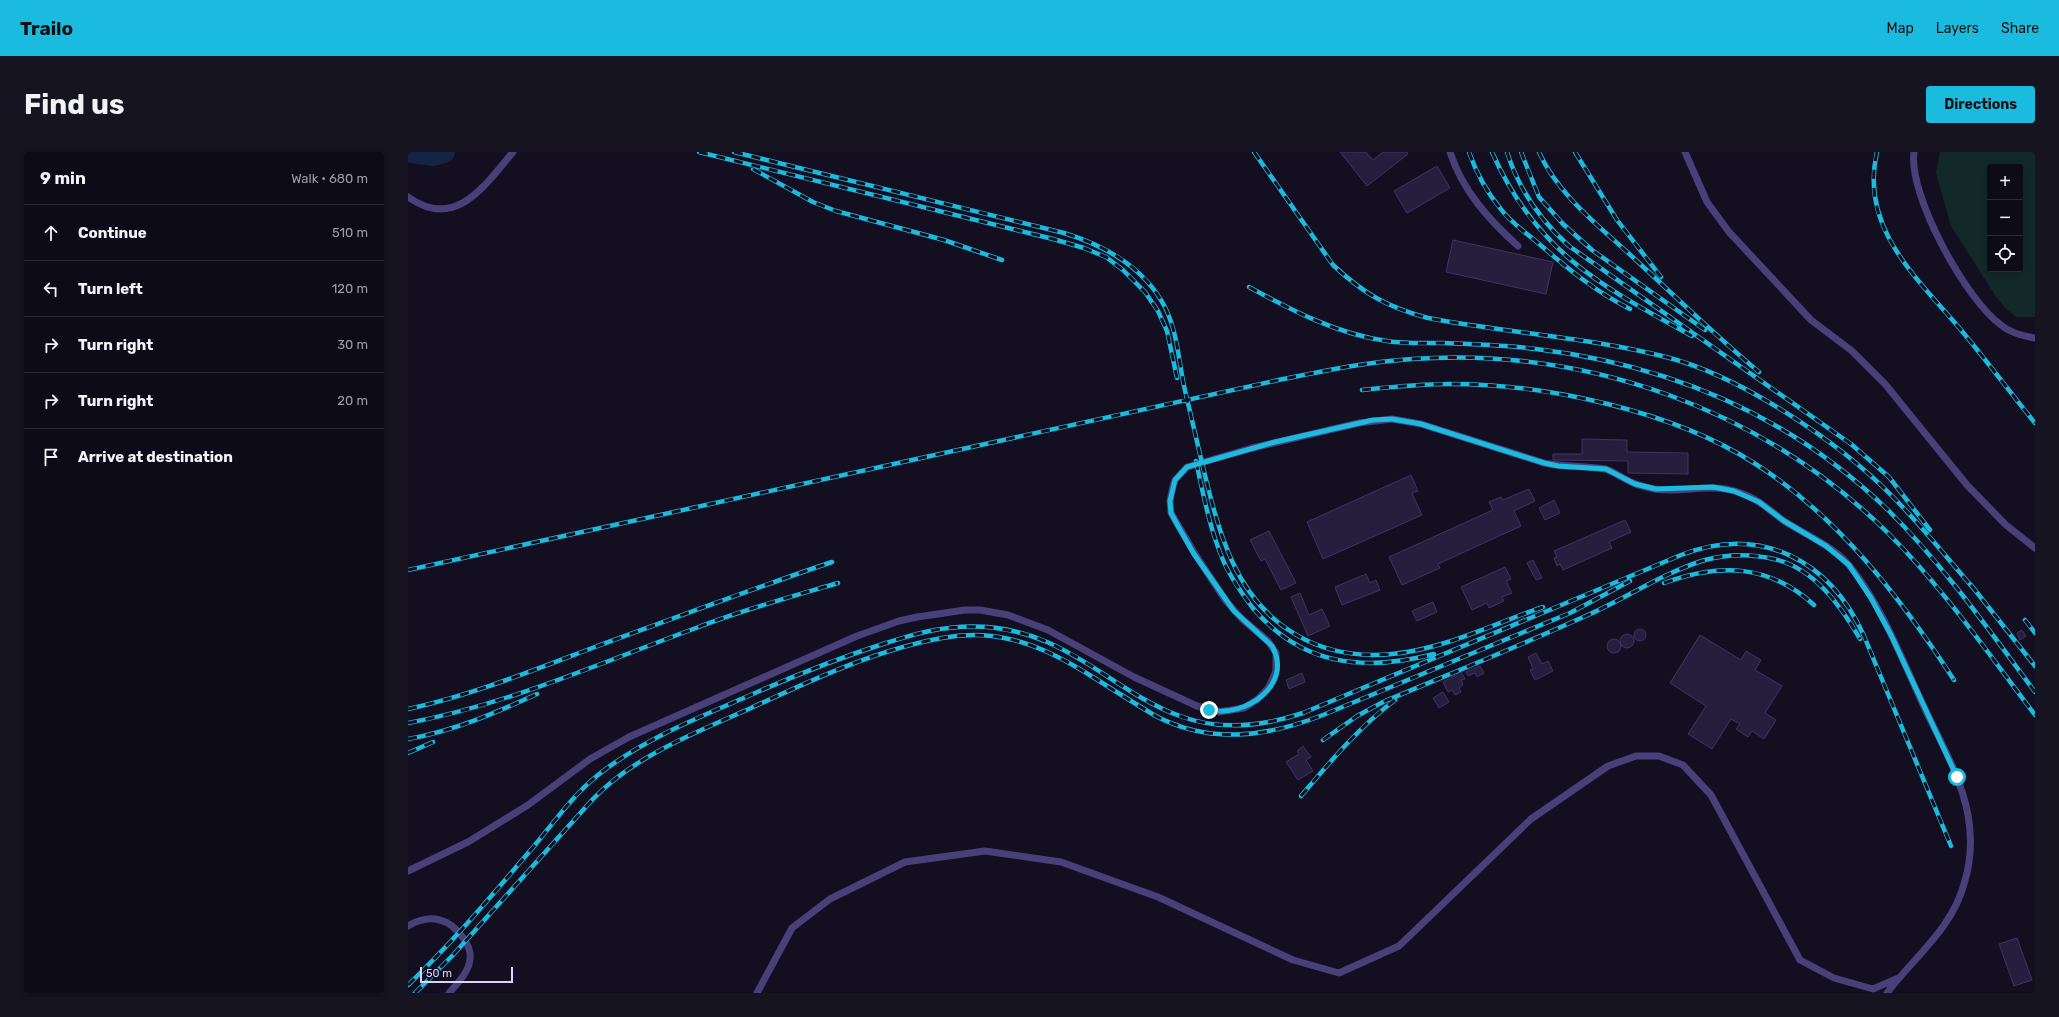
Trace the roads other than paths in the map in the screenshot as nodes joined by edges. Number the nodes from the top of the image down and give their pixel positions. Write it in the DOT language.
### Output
graph roads {
  1 [pos="513,152"];
  2 [pos="1450,152"];
  3 [pos="1684,152"];
  4 [pos="1914,152"];
  5 [pos="408,197"];
  6 [pos="1518,246"];
  7 [pos="2035,338"];
  8 [pos="2035,548"];
  9 [pos="408,871"];
  10 [pos="408,926"];
  11 [pos="1898,978"];
  12 [pos="449,993"];
  13 [pos="757,993"];
  14 [pos="1887,993"];
  1 -- 5 [label="lane"];
  2 -- 6 [label="lane"];
  3 -- 8 [label="lane"];
  4 -- 7 [label="lane"];
  9 -- 11 [label="lane"];
  10 -- 12 [label="lane"];
  11 -- 13 [label="lane"];
  11 -- 14 [label="lane"];
}
